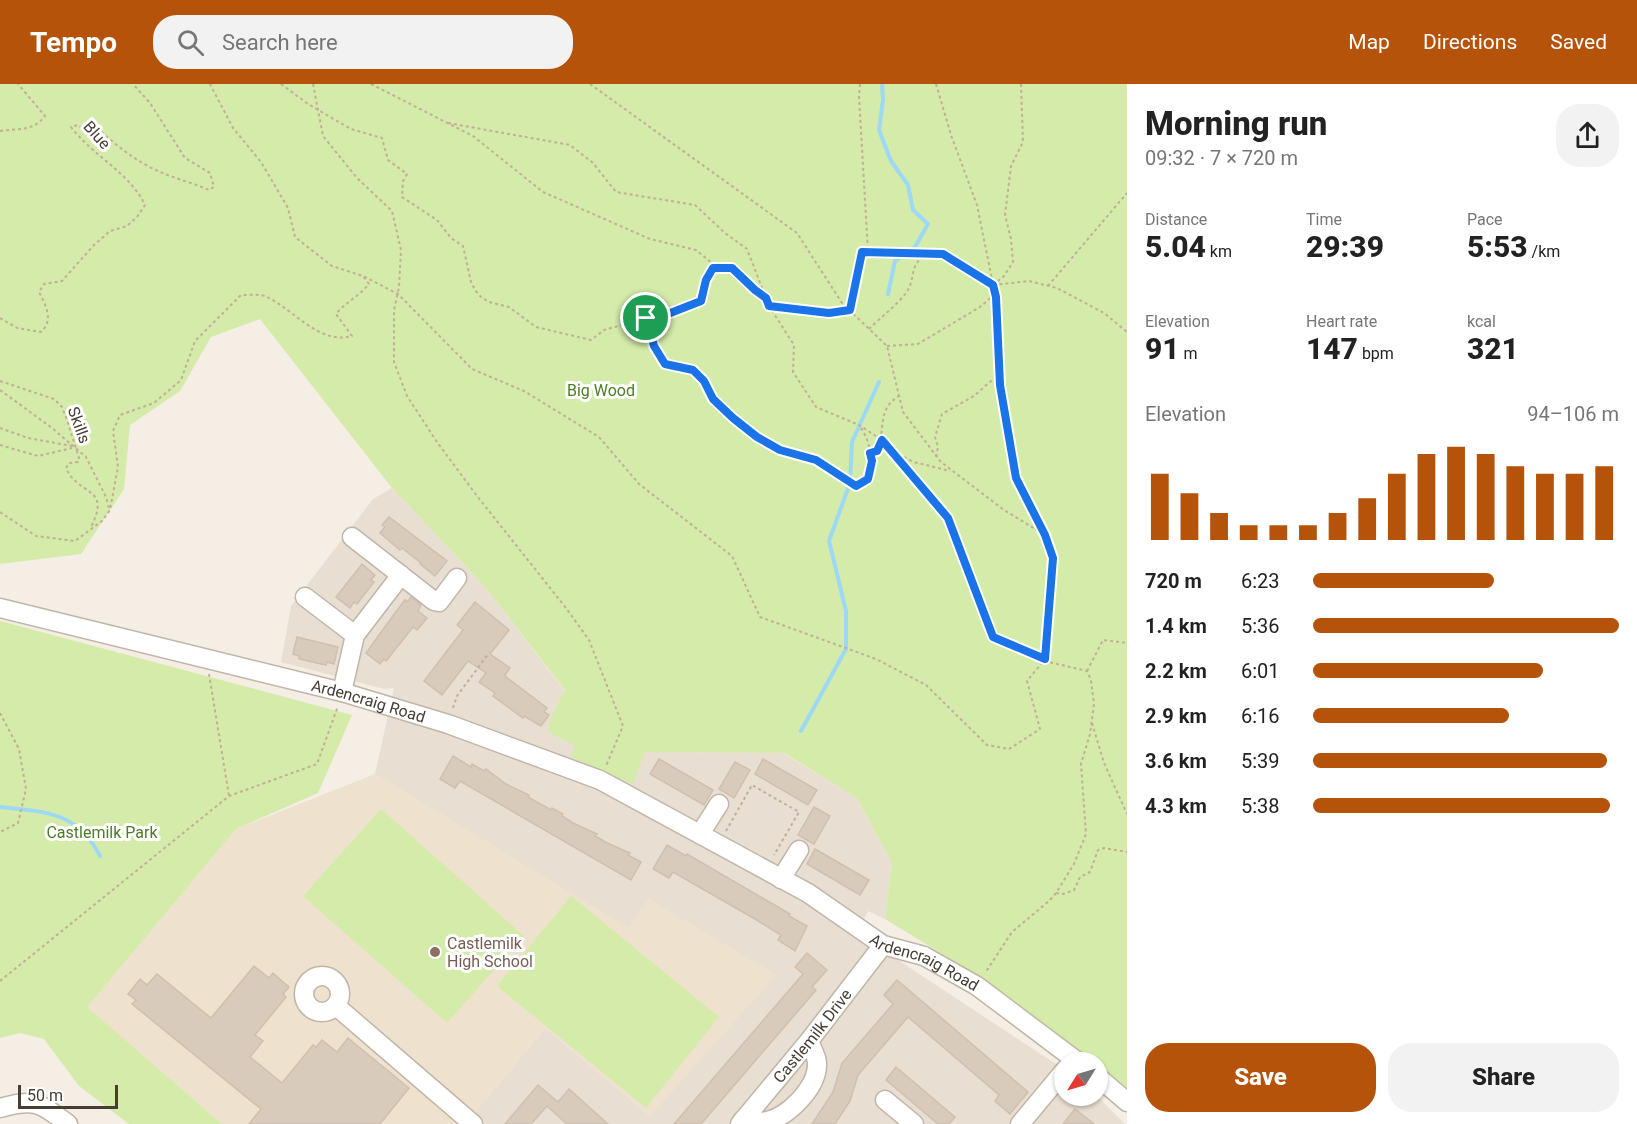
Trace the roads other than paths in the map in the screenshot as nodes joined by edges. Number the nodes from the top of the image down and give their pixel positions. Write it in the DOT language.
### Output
graph roads {
  1 [pos="352,537"];
  2 [pos="402,575"];
  3 [pos="457,578"];
  4 [pos="305,597"];
  5 [pos="0,608"];
  6 [pos="356,635"];
  7 [pos="342,692"];
  8 [pos="719,804"];
  9 [pos="700,834"];
  10 [pos="799,850"];
  11 [pos="773,875"];
  12 [pos="883,945"];
  13 [pos="336,1006"];
  14 [pos="809,1041"];
  15 [pos="1058,1052"];
  16 [pos="1054,1084"];
  17 [pos="1108,1086"];
  18 [pos="885,1100"];
  19 [pos="1127,1102"];
  20 [pos="0,1108"];
  21 [pos="469,1121"];
  22 [pos="741,1122"];
  23 [pos="68,1124"];
  24 [pos="914,1124"];
  25 [pos="1020,1124"];
  1 -- 2 [label="street"];
  2 -- 3 [label="street"];
  2 -- 6 [label="street"];
  4 -- 6 [label="street"];
  5 -- 7 [label="street, Ardencraig Road"];
  6 -- 7 [label="street"];
  7 -- 9 [label="street, Ardencraig Road"];
  8 -- 9 [label="street"];
  9 -- 11 [label="street, Ardencraig Road"];
  10 -- 11 [label="street"];
  11 -- 12 [label="street, Ardencraig Road"];
  12 -- 14 [label="street, Castlemilk Drive"];
  12 -- 15 [label="street, Ardencraig Road"];
  13 -- 21 [label="street"];
  14 -- 22 [label="street, Castlemilk Drive"];
  14 -- 22 [label="street"];
  16 -- 25 [label="street"];
  17 -- 19 [label="street"];
  18 -- 24 [label="street"];
  20 -- 23 [label="street"];
}
